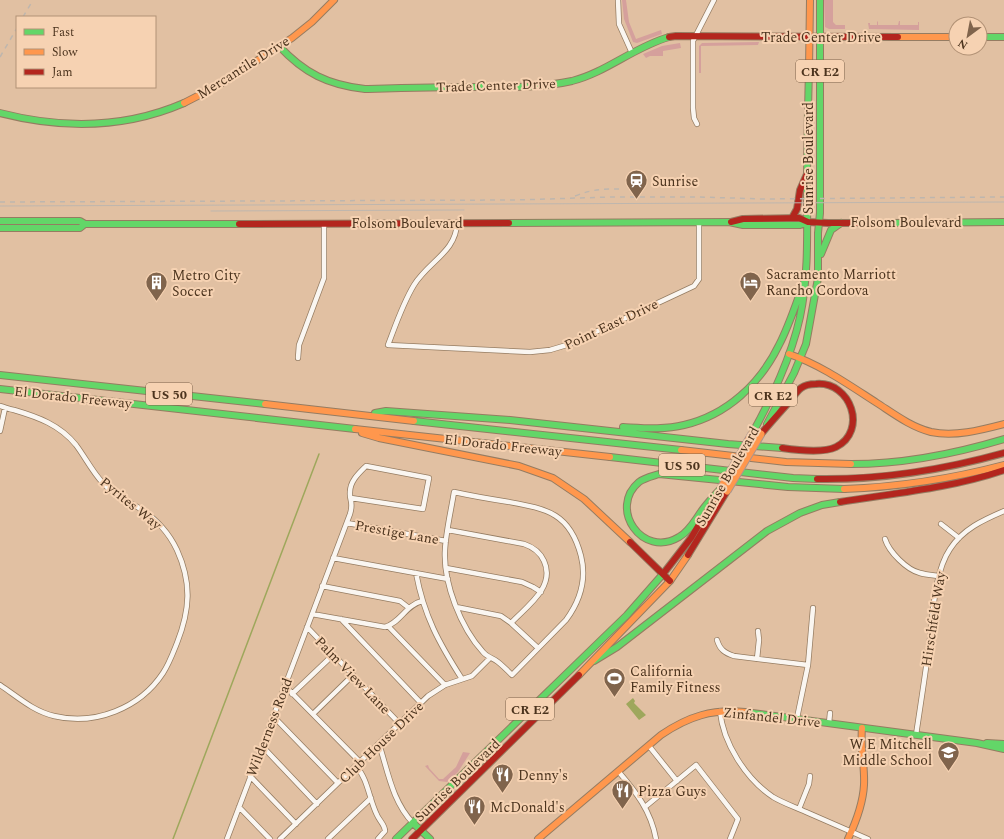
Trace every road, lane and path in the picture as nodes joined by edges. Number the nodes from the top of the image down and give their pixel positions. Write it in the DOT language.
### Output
graph roads {
  1 [pos="334,0"];
  2 [pos="618,0"];
  3 [pos="714,0"];
  4 [pos="810,0"];
  5 [pos="820,0"];
  6 [pos="695,36"];
  7 [pos="809,36"];
  8 [pos="820,36"];
  9 [pos="948,37"];
  10 [pos="988,37"];
  11 [pos="1004,37"];
  12 [pos="279,46"];
  13 [pos="632,53"];
  14 [pos="0,113"];
  15 [pos="696,124"];
  16 [pos="807,174"];
  17 [pos="792,218"];
  18 [pos="0,221"];
  19 [pos="730,222"];
  20 [pos="808,222"];
  21 [pos="819,222"];
  22 [pos="1004,222"];
  23 [pos="458,223"];
  24 [pos="699,223"];
  25 [pos="841,223"];
  26 [pos="85,224"];
  27 [pos="324,224"];
  28 [pos="0,228"];
  29 [pos="819,258"];
  30 [pos="806,277"];
  31 [pos="789,354"];
  32 [pos="298,358"];
  33 [pos="801,358"];
  34 [pos="0,375"];
  35 [pos="0,389"];
  36 [pos="0,406"];
  37 [pos="5,408"];
  38 [pos="366,415"];
  39 [pos="1004,424"];
  40 [pos="566,426"];
  41 [pos="359,430"];
  42 [pos="0,431"];
  43 [pos="761,434"];
  44 [pos="1004,439"];
  45 [pos="1004,453"];
  46 [pos="1004,465"];
  47 [pos="1004,470"];
  48 [pos="724,490"];
  49 [pos="351,498"];
  50 [pos="1004,511"];
  51 [pos="347,523"];
  52 [pos="941,524"];
  53 [pos="448,530"];
  54 [pos="959,538"];
  55 [pos="885,539"];
  56 [pos="446,541"];
  57 [pos="333,558"];
  58 [pos="446,568"];
  59 [pos="416,573"];
  60 [pos="663,575"];
  61 [pos="939,576"];
  62 [pos="448,579"];
  63 [pos="670,581"];
  64 [pos="322,586"];
  65 [pos="541,592"];
  66 [pos="422,600"];
  67 [pos="456,607"];
  68 [pos="409,608"];
  69 [pos="813,608"];
  70 [pos="312,614"];
  71 [pos="341,619"];
  72 [pos="511,623"];
  73 [pos="388,626"];
  74 [pos="307,627"];
  75 [pos="758,631"];
  76 [pos="717,640"];
  77 [pos="538,648"];
  78 [pos="333,655"];
  79 [pos="490,658"];
  80 [pos="757,659"];
  81 [pos="594,661"];
  82 [pos="808,666"];
  83 [pos="353,676"];
  84 [pos="462,679"];
  85 [pos="0,684"];
  86 [pos="446,685"];
  87 [pos="285,686"];
  88 [pos="292,694"];
  89 [pos="421,703"];
  90 [pos="720,711"];
  91 [pos="830,713"];
  92 [pos="313,714"];
  93 [pos="273,716"];
  94 [pos="797,718"];
  95 [pos="399,723"];
  96 [pos="829,723"];
  97 [pos="862,728"];
  98 [pos="916,735"];
  99 [pos="977,743"];
  100 [pos="378,744"];
  101 [pos="1004,744"];
  102 [pos="262,746"];
  103 [pos="649,746"];
  104 [pos="1004,749"];
  105 [pos="360,762"];
  106 [pos="356,766"];
  107 [pos="618,772"];
  108 [pos="250,776"];
  109 [pos="810,776"];
  110 [pos="677,781"];
  111 [pos="338,783"];
  112 [pos="370,798"];
  113 [pos="317,804"];
  114 [pos="239,807"];
  115 [pos="645,807"];
  116 [pos="799,809"];
  117 [pos="413,823"];
  118 [pos="296,824"];
  119 [pos="421,830"];
  120 [pos="850,836"];
  121 [pos="227,838"];
  122 [pos="270,839"];
  123 [pos="280,839"];
  124 [pos="328,839"];
  125 [pos="378,839"];
  126 [pos="396,839"];
  127 [pos="412,839"];
  128 [pos="430,839"];
  129 [pos="538,839"];
  130 [pos="656,839"];
  131 [pos="730,839"];
  132 [pos="868,839"];
  1 -- 12 [label="main road, Mercantile Drive"];
  2 -- 13 [label="street"];
  3 -- 6 [label="street"];
  4 -- 7 [label="main road, Sunrise Boulevard / CR E2"];
  5 -- 8 [label="main road, Sunrise Boulevard / CR E2"];
  6 -- 7 [label="main road, Trade Center Drive"];
  6 -- 13 [label="main road, Trade Center Drive"];
  6 -- 15 [label="street"];
  7 -- 8 [label="main road, Trade Center Drive"];
  7 -- 16 [label="main road, Sunrise Boulevard / CR E2"];
  8 -- 9 [label="main road, Trade Center Drive"];
  8 -- 21 [label="main road, Sunrise Boulevard / CR E2"];
  10 -- 11 [label="main road"];
  12 -- 13 [label="main road, Trade Center Drive"];
  12 -- 14 [label="main road, Mercantile Drive"];
  16 -- 17 [label="main road"];
  16 -- 20 [label="main road, Sunrise Boulevard / CR E2"];
  17 -- 19 [label="main road, Folsom Boulevard"];
  17 -- 20 [label="main road, Folsom Boulevard"];
  18 -- 26 [label="main road, Folsom Boulevard"];
  19 -- 20 [label="main road, Folsom Boulevard"];
  19 -- 24 [label="main road, Folsom Boulevard"];
  20 -- 21 [label="main road, Folsom Boulevard"];
  20 -- 30 [label="main road, Sunrise Boulevard / CR E2"];
  21 -- 25 [label="main road, Folsom Boulevard"];
  21 -- 29 [label="main road, Sunrise Boulevard / CR E2"];
  22 -- 25 [label="main road, Folsom Boulevard"];
  23 -- 24 [label="main road, Folsom Boulevard"];
  23 -- 24 [label="street, Point East Drive"];
  23 -- 27 [label="main road, Folsom Boulevard"];
  25 -- 29 [label="main road"];
  26 -- 27 [label="main road, Folsom Boulevard"];
  26 -- 28 [label="main road, Folsom Boulevard"];
  27 -- 32 [label="street"];
  29 -- 33 [label="main road, Sunrise Boulevard / CR E2"];
  30 -- 31 [label="main road, Sunrise Boulevard / CR E2"];
  30 -- 40 [label="main road"];
  31 -- 33 [label="main road"];
  31 -- 48 [label="main road, Sunrise Boulevard / CR E2, bridge"];
  33 -- 39 [label="main road"];
  33 -- 43 [label="main road, Sunrise Boulevard / CR E2"];
  34 -- 38 [label="main road, El Dorado Freeway / US 50"];
  35 -- 41 [label="main road, El Dorado Freeway / US 50"];
  36 -- 37 [label="street, Pyrites Way"];
  37 -- 42 [label="street"];
  37 -- 85 [label="street, Pyrites Way"];
  38 -- 40 [label="main road"];
  38 -- 44 [label="main road, El Dorado Freeway / US 50"];
  40 -- 43 [label="main road"];
  41 -- 45 [label="main road, El Dorado Freeway / US 50"];
  41 -- 60 [label="main road"];
  43 -- 48 [label="main road, Sunrise Boulevard / CR E2, bridge"];
  46 -- 48 [label="main road"];
  47 -- 81 [label="main road"];
  48 -- 60 [label="main road, Sunrise Boulevard / CR E2"];
  48 -- 63 [label="main road, Sunrise Boulevard / CR E2"];
  49 -- 49 [label="street, Wilderness Road"];
  49 -- 51 [label="street, Wilderness Road"];
  50 -- 54 [label="street, Hirschfeld Way"];
  51 -- 56 [label="street, Prestige Lane"];
  51 -- 57 [label="street, Wilderness Road"];
  52 -- 54 [label="street"];
  53 -- 56 [label="street"];
  53 -- 65 [label="street"];
  53 -- 77 [label="street"];
  54 -- 61 [label="street, Hirschfeld Way"];
  55 -- 61 [label="street"];
  56 -- 58 [label="street"];
  57 -- 59 [label="street"];
  57 -- 64 [label="street, Wilderness Road"];
  58 -- 62 [label="street"];
  58 -- 65 [label="street"];
  59 -- 62 [label="street"];
  59 -- 66 [label="street"];
  60 -- 63 [label="main road"];
  60 -- 117 [label="main road, Sunrise Boulevard / CR E2"];
  61 -- 98 [label="street, Hirschfeld Way"];
  62 -- 67 [label="street"];
  63 -- 81 [label="main road, Sunrise Boulevard / CR E2"];
  64 -- 68 [label="street"];
  64 -- 70 [label="street, Wilderness Road"];
  65 -- 72 [label="street"];
  66 -- 68 [label="street"];
  66 -- 84 [label="street"];
  67 -- 72 [label="street"];
  67 -- 79 [label="street"];
  68 -- 73 [label="street"];
  69 -- 82 [label="street"];
  70 -- 71 [label="street"];
  70 -- 74 [label="street, Wilderness Road"];
  71 -- 73 [label="street"];
  71 -- 89 [label="street"];
  72 -- 77 [label="street"];
  73 -- 86 [label="street"];
  74 -- 78 [label="street, Palm View Lane"];
  74 -- 87 [label="street, Wilderness Road"];
  75 -- 80 [label="street"];
  76 -- 80 [label="street"];
  77 -- 79 [label="street"];
  78 -- 83 [label="street, Palm View Lane"];
  78 -- 88 [label="street"];
  79 -- 84 [label="street, Club House Drive"];
  80 -- 82 [label="street"];
  81 -- 119 [label="main road, Sunrise Boulevard / CR E2"];
  82 -- 94 [label="street"];
  83 -- 92 [label="street"];
  83 -- 95 [label="street, Palm View Lane"];
  84 -- 86 [label="street, Club House Drive"];
  86 -- 89 [label="street, Club House Drive"];
  87 -- 88 [label="street"];
  87 -- 93 [label="street, Wilderness Road"];
  88 -- 92 [label="street"];
  89 -- 95 [label="street, Club House Drive"];
  90 -- 94 [label="main road, Zinfandel Drive"];
  90 -- 103 [label="main road, Zinfandel Drive"];
  90 -- 116 [label="street"];
  91 -- 96 [label="street"];
  92 -- 105 [label="street"];
  93 -- 102 [label="street, Wilderness Road"];
  93 -- 111 [label="street"];
  94 -- 96 [label="main road, Zinfandel Drive"];
  95 -- 100 [label="street, Club House Drive"];
  96 -- 97 [label="main road, Zinfandel Drive"];
  97 -- 98 [label="main road, Zinfandel Drive"];
  97 -- 120 [label="main road"];
  98 -- 99 [label="main road, Zinfandel Drive"];
  99 -- 101 [label="main road, Zinfandel Drive"];
  99 -- 104 [label="main road, Zinfandel Drive"];
  100 -- 105 [label="street, Club House Drive"];
  100 -- 117 [label="street"];
  102 -- 108 [label="street, Wilderness Road"];
  102 -- 113 [label="street"];
  103 -- 107 [label="main road, Zinfandel Drive"];
  103 -- 110 [label="street"];
  105 -- 106 [label="street, Club House Drive"];
  106 -- 111 [label="street, Club House Drive"];
  106 -- 112 [label="street"];
  107 -- 115 [label="street"];
  107 -- 129 [label="main road, Zinfandel Drive"];
  108 -- 114 [label="street, Wilderness Road"];
  108 -- 118 [label="street"];
  109 -- 116 [label="street"];
  110 -- 115 [label="street"];
  110 -- 131 [label="street"];
  111 -- 113 [label="street, Club House Drive"];
  112 -- 124 [label="street"];
  112 -- 125 [label="street"];
  113 -- 118 [label="street, Club House Drive"];
  114 -- 121 [label="street, Wilderness Road"];
  114 -- 122 [label="street"];
  115 -- 130 [label="street"];
  116 -- 120 [label="street"];
  117 -- 119 [label="main road"];
  117 -- 126 [label="main road, Sunrise Boulevard / CR E2"];
  118 -- 123 [label="street, Club House Drive"];
  119 -- 127 [label="main road, Sunrise Boulevard / CR E2"];
  119 -- 128 [label="main road"];
  120 -- 132 [label="street"];
}
